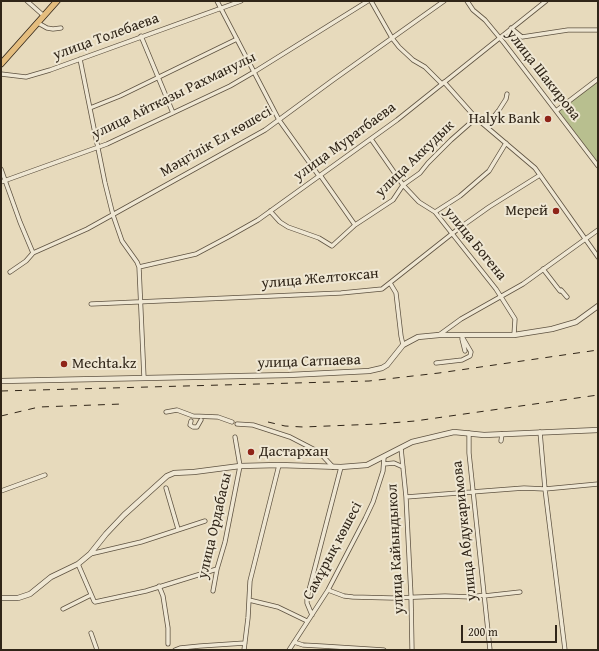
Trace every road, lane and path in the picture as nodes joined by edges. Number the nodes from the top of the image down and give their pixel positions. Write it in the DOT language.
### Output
graph roads {
  1 [pos="27,1"];
  2 [pos="57,1"];
  3 [pos="218,1"];
  4 [pos="241,1"];
  5 [pos="368,1"];
  6 [pos="371,1"];
  7 [pos="444,1"];
  8 [pos="467,1"];
  9 [pos="546,1"];
  10 [pos="221,8"];
  11 [pos="44,16"];
  12 [pos="38,23"];
  13 [pos="61,28"];
  14 [pos="511,28"];
  15 [pos="598,30"];
  16 [pos="141,36"];
  17 [pos="392,38"];
  18 [pos="500,38"];
  19 [pos="236,39"];
  20 [pos="80,59"];
  21 [pos="2,61"];
  22 [pos="254,72"];
  23 [pos="1,74"];
  24 [pos="158,77"];
  25 [pos="598,79"];
  26 [pos="443,83"];
  27 [pos="507,94"];
  28 [pos="90,108"];
  29 [pos="556,111"];
  30 [pos="173,113"];
  31 [pos="476,118"];
  32 [pos="279,120"];
  33 [pos="486,126"];
  34 [pos="371,139"];
  35 [pos="506,143"];
  36 [pos="98,147"];
  37 [pos="598,166"];
  38 [pos="1,169"];
  39 [pos="540,175"];
  40 [pos="320,176"];
  41 [pos="3,181"];
  42 [pos="404,185"];
  43 [pos="270,212"];
  44 [pos="435,212"];
  45 [pos="113,215"];
  46 [pos="355,225"];
  47 [pos="598,230"];
  48 [pos="451,234"];
  49 [pos="586,239"];
  50 [pos="33,253"];
  51 [pos="598,256"];
  52 [pos="139,267"];
  53 [pos="544,269"];
  54 [pos="10,272"];
  55 [pos="390,283"];
  56 [pos="567,297"];
  57 [pos="501,298"];
  58 [pos="140,302"];
  59 [pos="91,304"];
  60 [pos="598,306"];
  61 [pos="461,334"];
  62 [pos="439,335"];
  63 [pos="514,335"];
  64 [pos="403,345"];
  65 [pos="436,363"];
  66 [pos="144,378"];
  67 [pos="1,381"];
  68 [pos="166,412"];
  69 [pos="201,420"];
  70 [pos="191,421"];
  71 [pos="232,422"];
  72 [pos="237,424"];
  73 [pos="598,430"];
  74 [pos="540,432"];
  75 [pos="469,433"];
  76 [pos="502,434"];
  77 [pos="235,437"];
  78 [pos="502,441"];
  79 [pos="402,448"];
  80 [pos="384,457"];
  81 [pos="384,464"];
  82 [pos="279,465"];
  83 [pos="240,466"];
  84 [pos="332,467"];
  85 [pos="341,467"];
  86 [pos="403,467"];
  87 [pos="45,475"];
  88 [pos="598,484"];
  89 [pos="166,488"];
  90 [pos="545,489"];
  91 [pos="1,491"];
  92 [pos="473,492"];
  93 [pos="406,497"];
  94 [pos="205,521"];
  95 [pos="178,529"];
  96 [pos="90,554"];
  97 [pos="78,564"];
  98 [pos="217,569"];
  99 [pos="159,586"];
  100 [pos="328,590"];
  101 [pos="213,591"];
  102 [pos="520,592"];
  103 [pos="91,595"];
  104 [pos="411,596"];
  105 [pos="484,596"];
  106 [pos="1,598"];
  107 [pos="249,600"];
  108 [pos="63,610"];
  109 [pos="312,615"];
  110 [pos="307,621"];
  111 [pos="91,633"];
  112 [pos="294,642"];
  113 [pos="245,643"];
  114 [pos="168,644"];
  115 [pos="97,650"];
  116 [pos="175,650"];
  117 [pos="244,650"];
  118 [pos="289,650"];
  119 [pos="384,650"];
  120 [pos="412,650"];
  121 [pos="490,650"];
  122 [pos="565,650"];
  1 -- 11 [label="street"];
  2 -- 11 [label="main road"];
  3 -- 10 [label="street"];
  4 -- 10 [label="street, улица Толебаева"];
  5 -- 22 [label="street, улица Айтказы Рахманулы"];
  6 -- 17 [label="street"];
  7 -- 17 [label="street, Мәңгілік Ел көшесі"];
  8 -- 18 [label="street, улица Шакирова"];
  9 -- 14 [label="street, улица Муратбаева"];
  10 -- 16 [label="street, улица Толебаева"];
  10 -- 19 [label="street"];
  11 -- 12 [label="main road"];
  12 -- 13 [label="street"];
  12 -- 21 [label="main road"];
  14 -- 15 [label="street"];
  14 -- 18 [label="street, улица Муратбаева"];
  16 -- 20 [label="street, улица Толебаева"];
  16 -- 24 [label="street"];
  17 -- 26 [label="street"];
  17 -- 32 [label="street, Мәңгілік Ел көшесі"];
  18 -- 26 [label="street, улица Муратбаева"];
  18 -- 29 [label="street, улица Шакирова"];
  19 -- 22 [label="street"];
  19 -- 24 [label="street"];
  20 -- 23 [label="street, улица Толебаева"];
  20 -- 28 [label="street"];
  22 -- 30 [label="street, улица Айтказы Рахманулы"];
  22 -- 32 [label="street"];
  24 -- 28 [label="street"];
  24 -- 30 [label="street"];
  25 -- 29 [label="street"];
  26 -- 31 [label="street"];
  26 -- 34 [label="street, улица Муратбаева"];
  27 -- 33 [label="street"];
  28 -- 36 [label="street"];
  29 -- 37 [label="street, улица Шакирова"];
  30 -- 36 [label="street, улица Айтказы Рахманулы"];
  31 -- 33 [label="street"];
  31 -- 42 [label="street, улица Аккудык"];
  32 -- 40 [label="street"];
  32 -- 45 [label="street, Мәңгілік Ел көшесі"];
  33 -- 35 [label="street"];
  34 -- 40 [label="street, улица Муратбаева"];
  34 -- 42 [label="street, улица Богена"];
  35 -- 39 [label="street"];
  35 -- 44 [label="street"];
  36 -- 41 [label="street, улица Айтказы Рахманулы"];
  36 -- 45 [label="street"];
  38 -- 41 [label="street"];
  39 -- 48 [label="street, улица Желтоксан"];
  39 -- 49 [label="street"];
  40 -- 43 [label="street, улица Муратбаева"];
  40 -- 46 [label="street"];
  41 -- 50 [label="street"];
  42 -- 44 [label="street, улица Богена"];
  42 -- 46 [label="street, улица Аккудык"];
  43 -- 46 [label="street, улица Аккудык"];
  43 -- 52 [label="street, улица Муратбаева"];
  44 -- 48 [label="street, улица Богена"];
  45 -- 50 [label="street, Мәңгілік Ел көшесі"];
  45 -- 52 [label="street"];
  47 -- 49 [label="street"];
  48 -- 55 [label="street, улица Желтоксан"];
  48 -- 57 [label="street, улица Богена"];
  49 -- 51 [label="street"];
  49 -- 53 [label="street"];
  50 -- 54 [label="street, Мәңгілік Ел көшесі"];
  52 -- 58 [label="street"];
  53 -- 56 [label="street"];
  53 -- 57 [label="street"];
  55 -- 58 [label="street, улица Желтоксан"];
  55 -- 64 [label="street"];
  57 -- 62 [label="street"];
  57 -- 63 [label="street, улица Богена"];
  58 -- 59 [label="street, улица Желтоксан"];
  58 -- 66 [label="street"];
  60 -- 63 [label="street, улица Сатпаева"];
  61 -- 62 [label="street, улица Сатпаева"];
  61 -- 63 [label="street, улица Сатпаева"];
  61 -- 65 [label="street"];
  62 -- 64 [label="street, улица Сатпаева"];
  64 -- 66 [label="street, улица Сатпаева"];
  66 -- 67 [label="street, улица Сатпаева"];
  68 -- 71 [label="street"];
  69 -- 70 [label="street"];
  72 -- 84 [label="street"];
  73 -- 74 [label="street"];
  74 -- 76 [label="street"];
  74 -- 90 [label="street"];
  75 -- 76 [label="street"];
  75 -- 79 [label="street"];
  75 -- 92 [label="street, улица Абдукаримова"];
  76 -- 78 [label="street"];
  77 -- 83 [label="street"];
  79 -- 80 [label="street"];
  79 -- 86 [label="street, улица Кайындыкол"];
  80 -- 81 [label="street, Самұрық көшесі"];
  80 -- 85 [label="street"];
  81 -- 86 [label="street"];
  81 -- 100 [label="street, Самұрық көшесі"];
  82 -- 83 [label="street"];
  82 -- 84 [label="street"];
  82 -- 107 [label="street"];
  83 -- 96 [label="street"];
  83 -- 98 [label="street, улица Ордабасы"];
  84 -- 85 [label="street"];
  85 -- 109 [label="street"];
  86 -- 93 [label="street, улица Кайындыкол"];
  87 -- 91 [label="street"];
  88 -- 90 [label="street"];
  89 -- 95 [label="street"];
  90 -- 92 [label="street"];
  90 -- 122 [label="street"];
  92 -- 93 [label="street"];
  92 -- 105 [label="street, улица Абдукаримова"];
  93 -- 104 [label="street, улица Кайындыкол"];
  94 -- 95 [label="street"];
  95 -- 96 [label="street"];
  96 -- 97 [label="street"];
  97 -- 103 [label="street"];
  97 -- 106 [label="street"];
  98 -- 99 [label="street"];
  98 -- 101 [label="street, улица Ордабасы"];
  99 -- 103 [label="street"];
  99 -- 114 [label="street"];
  100 -- 104 [label="street"];
  100 -- 109 [label="street, Самұрық көшесі"];
  102 -- 105 [label="street"];
  103 -- 108 [label="street"];
  104 -- 105 [label="street"];
  104 -- 120 [label="street, улица Кайындыкол"];
  105 -- 121 [label="street, улица Абдукаримова"];
  107 -- 110 [label="street"];
  107 -- 113 [label="street"];
  109 -- 110 [label="street, Самұрық көшесі"];
  110 -- 112 [label="street, Самұрық көшесі"];
  111 -- 115 [label="street"];
  112 -- 118 [label="street, Самұрық көшесі"];
  112 -- 119 [label="street"];
  113 -- 116 [label="street"];
  113 -- 117 [label="street"];
}
